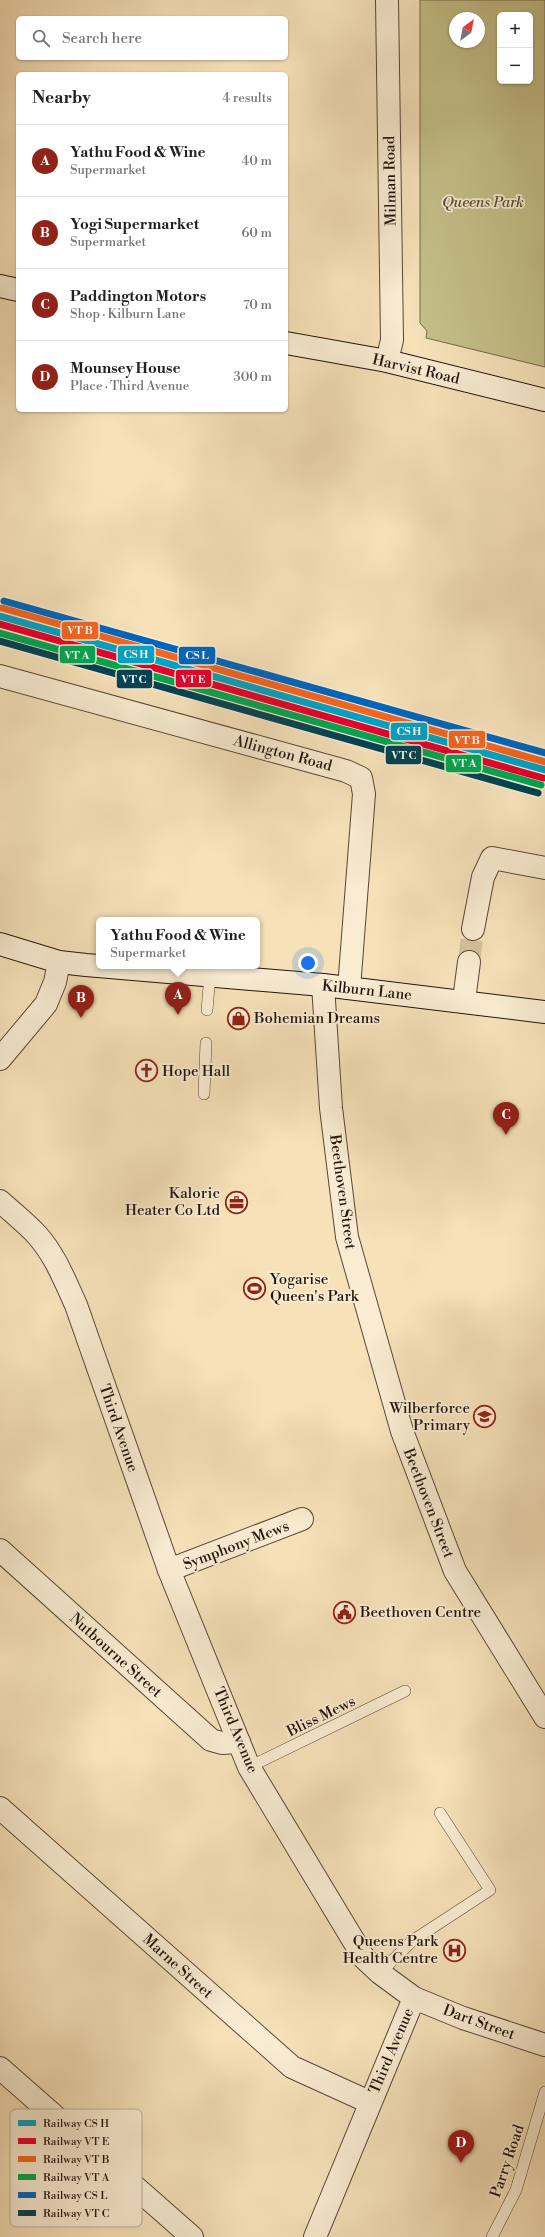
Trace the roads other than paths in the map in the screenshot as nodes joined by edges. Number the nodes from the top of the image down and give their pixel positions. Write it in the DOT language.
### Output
graph roads {
  1 [pos="387,0"];
  2 [pos="0,286"];
  3 [pos="16,290"];
  4 [pos="288,343"];
  5 [pos="387,361"];
  6 [pos="545,400"];
  7 [pos="0,676"];
  8 [pos="545,868"];
  9 [pos="473,929"];
  10 [pos="0,944"];
  11 [pos="59,962"];
  12 [pos="469,962"];
  13 [pos="96,965"];
  14 [pos="140,969"];
  15 [pos="210,975"];
  16 [pos="323,985"];
  17 [pos="348,988"];
  18 [pos="464,1000"];
  19 [pos="207,1010"];
  20 [pos="545,1012"];
  21 [pos="206,1043"];
  22 [pos="0,1059"];
  23 [pos="204,1094"];
  24 [pos="0,1201"];
  25 [pos="302,1519"];
  26 [pos="0,1550"];
  27 [pos="170,1570"];
  28 [pos="405,1692"];
  29 [pos="543,1711"];
  30 [pos="239,1742"];
  31 [pos="249,1767"];
  32 [pos="0,1808"];
  33 [pos="440,1814"];
  34 [pos="380,1973"];
  35 [pos="414,1998"];
  36 [pos="545,2045"];
  37 [pos="0,2068"];
  38 [pos="545,2092"];
  39 [pos="369,2102"];
  40 [pos="47,2109"];
  41 [pos="142,2193"];
  42 [pos="192,2237"];
  43 [pos="315,2237"];
  44 [pos="492,2237"];
  1 -- 5 [label="street, Milman Road"];
  2 -- 3 [label="street"];
  4 -- 5 [label="street, Harvist Road"];
  5 -- 6 [label="street, Harvist Road"];
  7 -- 17 [label="street, Allington Road"];
  8 -- 9 [label="street"];
  10 -- 11 [label="street, Kilburn Lane"];
  11 -- 13 [label="street, Kilburn Lane"];
  11 -- 22 [label="street"];
  12 -- 18 [label="street"];
  14 -- 15 [label="street, Kilburn Lane"];
  15 -- 16 [label="street, Kilburn Lane"];
  15 -- 19 [label="lane"];
  16 -- 17 [label="street, Kilburn Lane"];
  16 -- 29 [label="street, Beethoven Street"];
  17 -- 18 [label="street, Kilburn Lane"];
  18 -- 20 [label="street, Kilburn Lane"];
  21 -- 23 [label="lane"];
  24 -- 27 [label="street, Third Avenue"];
  25 -- 27 [label="street, Symphony Mews"];
  26 -- 30 [label="street, Nutbourne Street"];
  27 -- 30 [label="street, Third Avenue"];
  28 -- 31 [label="lane, Bliss Mews"];
  30 -- 31 [label="street, Third Avenue"];
  31 -- 34 [label="street, Third Avenue"];
  32 -- 39 [label="street, Marne Street"];
  33 -- 34 [label="lane"];
  34 -- 35 [label="street, Third Avenue"];
  35 -- 36 [label="street, Dart Street"];
  35 -- 39 [label="street, Third Avenue"];
  37 -- 40 [label="street"];
  38 -- 44 [label="lane, Parry Road"];
  39 -- 43 [label="street, Third Avenue"];
  41 -- 42 [label="street"];
}
